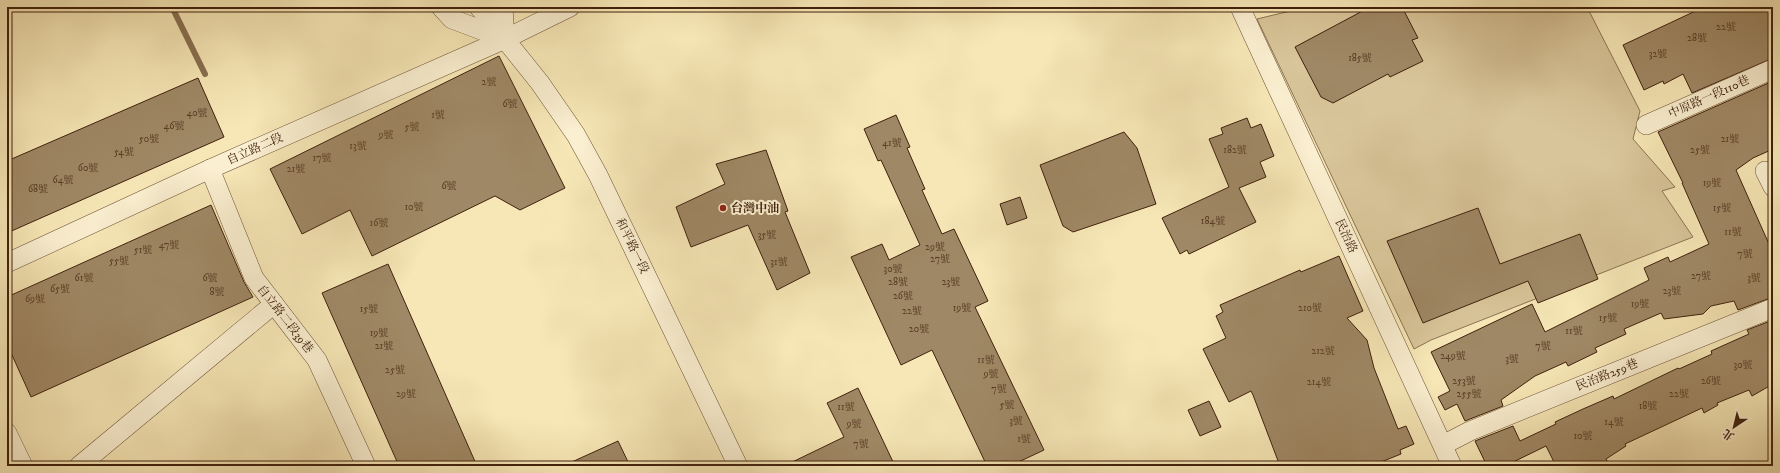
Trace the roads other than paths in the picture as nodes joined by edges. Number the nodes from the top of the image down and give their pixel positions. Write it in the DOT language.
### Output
graph roads {
  1 [pos="441,7"];
  2 [pos="479,7"];
  3 [pos="504,7"];
  4 [pos="570,7"];
  5 [pos="1240,7"];
  6 [pos="505,39"];
  7 [pos="1773,69"];
  8 [pos="1646,125"];
  9 [pos="210,169"];
  10 [pos="7,263"];
  11 [pos="274,304"];
  12 [pos="1773,308"];
  13 [pos="7,433"];
  14 [pos="1443,445"];
  15 [pos="23,466"];
  16 [pos="79,466"];
  17 [pos="366,466"];
  18 [pos="738,466"];
  19 [pos="1452,466"];
  1 -- 6 [label="street"];
  2 -- 6 [label="street, 和平路一段"];
  3 -- 6 [label="street"];
  4 -- 6 [label="street, 自立路二段"];
  5 -- 14 [label="street, 民治路"];
  6 -- 9 [label="street, 自立路二段"];
  6 -- 18 [label="street, 和平路一段"];
  7 -- 8 [label="street, 中原路一段110巷"];
  9 -- 10 [label="street, 自立路二段"];
  9 -- 11 [label="street, 自立路二段39巷"];
  11 -- 16 [label="street"];
  11 -- 17 [label="street, 自立路二段39巷"];
  12 -- 14 [label="street, 民治路259巷"];
  13 -- 15 [label="street"];
  14 -- 19 [label="street, 民治路"];
}
